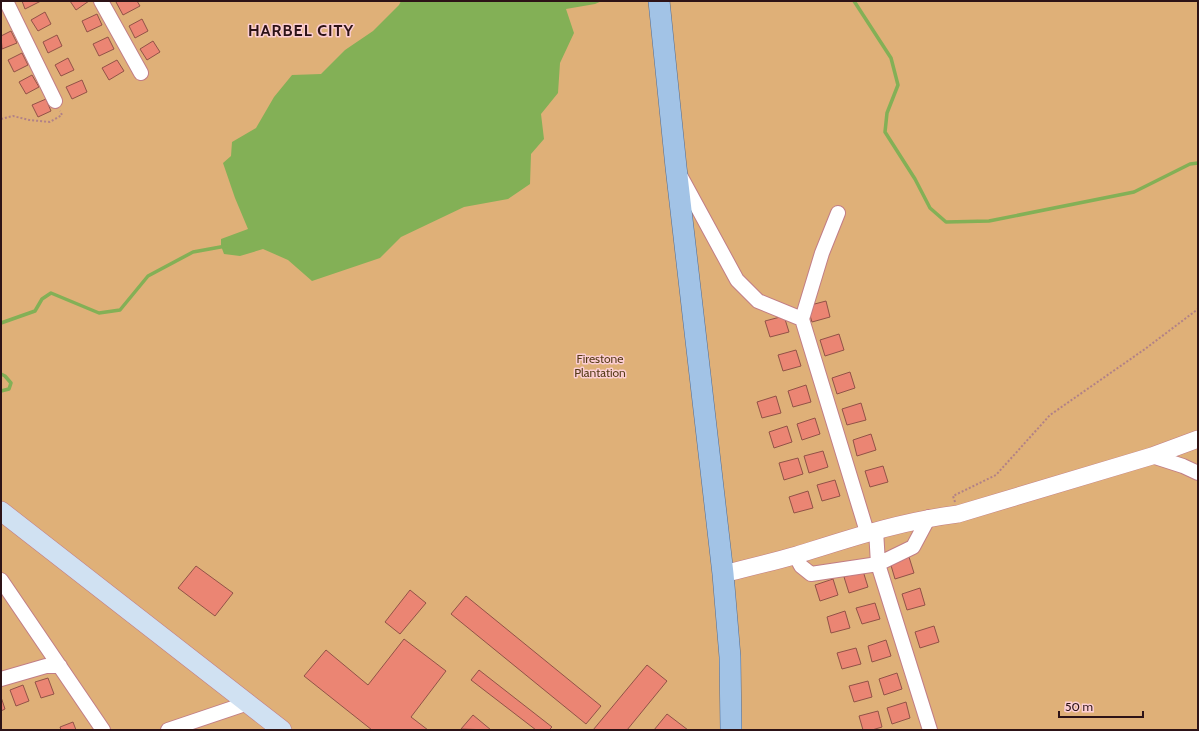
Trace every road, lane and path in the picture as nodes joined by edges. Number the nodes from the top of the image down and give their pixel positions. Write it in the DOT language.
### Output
graph roads {
  1 [pos="6,1"];
  2 [pos="101,1"];
  3 [pos="659,1"];
  4 [pos="141,72"];
  5 [pos="55,101"];
  6 [pos="1,119"];
  7 [pos="676,167"];
  8 [pos="838,213"];
  9 [pos="1198,309"];
  10 [pos="802,319"];
  11 [pos="1198,439"];
  12 [pos="1152,456"];
  13 [pos="1198,473"];
  14 [pos="1,511"];
  15 [pos="958,514"];
  16 [pos="929,517"];
  17 [pos="872,531"];
  18 [pos="795,555"];
  19 [pos="878,564"];
  20 [pos="723,574"];
  21 [pos="1,580"];
  22 [pos="60,666"];
  23 [pos="1,679"];
  24 [pos="248,703"];
  25 [pos="103,730"];
  26 [pos="168,730"];
  27 [pos="282,730"];
  28 [pos="730,730"];
  29 [pos="930,730"];
  1 -- 5 [label="street"];
  2 -- 4 [label="street"];
  3 -- 7 [label="main road"];
  5 -- 6 [label="path"];
  7 -- 10 [label="street"];
  7 -- 20 [label="main road"];
  8 -- 10 [label="street"];
  9 -- 15 [label="path"];
  10 -- 17 [label="street"];
  11 -- 12 [label="street"];
  12 -- 13 [label="street"];
  12 -- 15 [label="street"];
  14 -- 24 [label="main road"];
  15 -- 16 [label="street"];
  16 -- 17 [label="street"];
  16 -- 19 [label="street"];
  17 -- 18 [label="street"];
  17 -- 19 [label="street"];
  18 -- 19 [label="street"];
  18 -- 20 [label="street"];
  19 -- 29 [label="street"];
  20 -- 28 [label="main road"];
  21 -- 22 [label="street"];
  22 -- 23 [label="street"];
  22 -- 25 [label="street"];
  24 -- 26 [label="street"];
  24 -- 27 [label="main road"];
}
